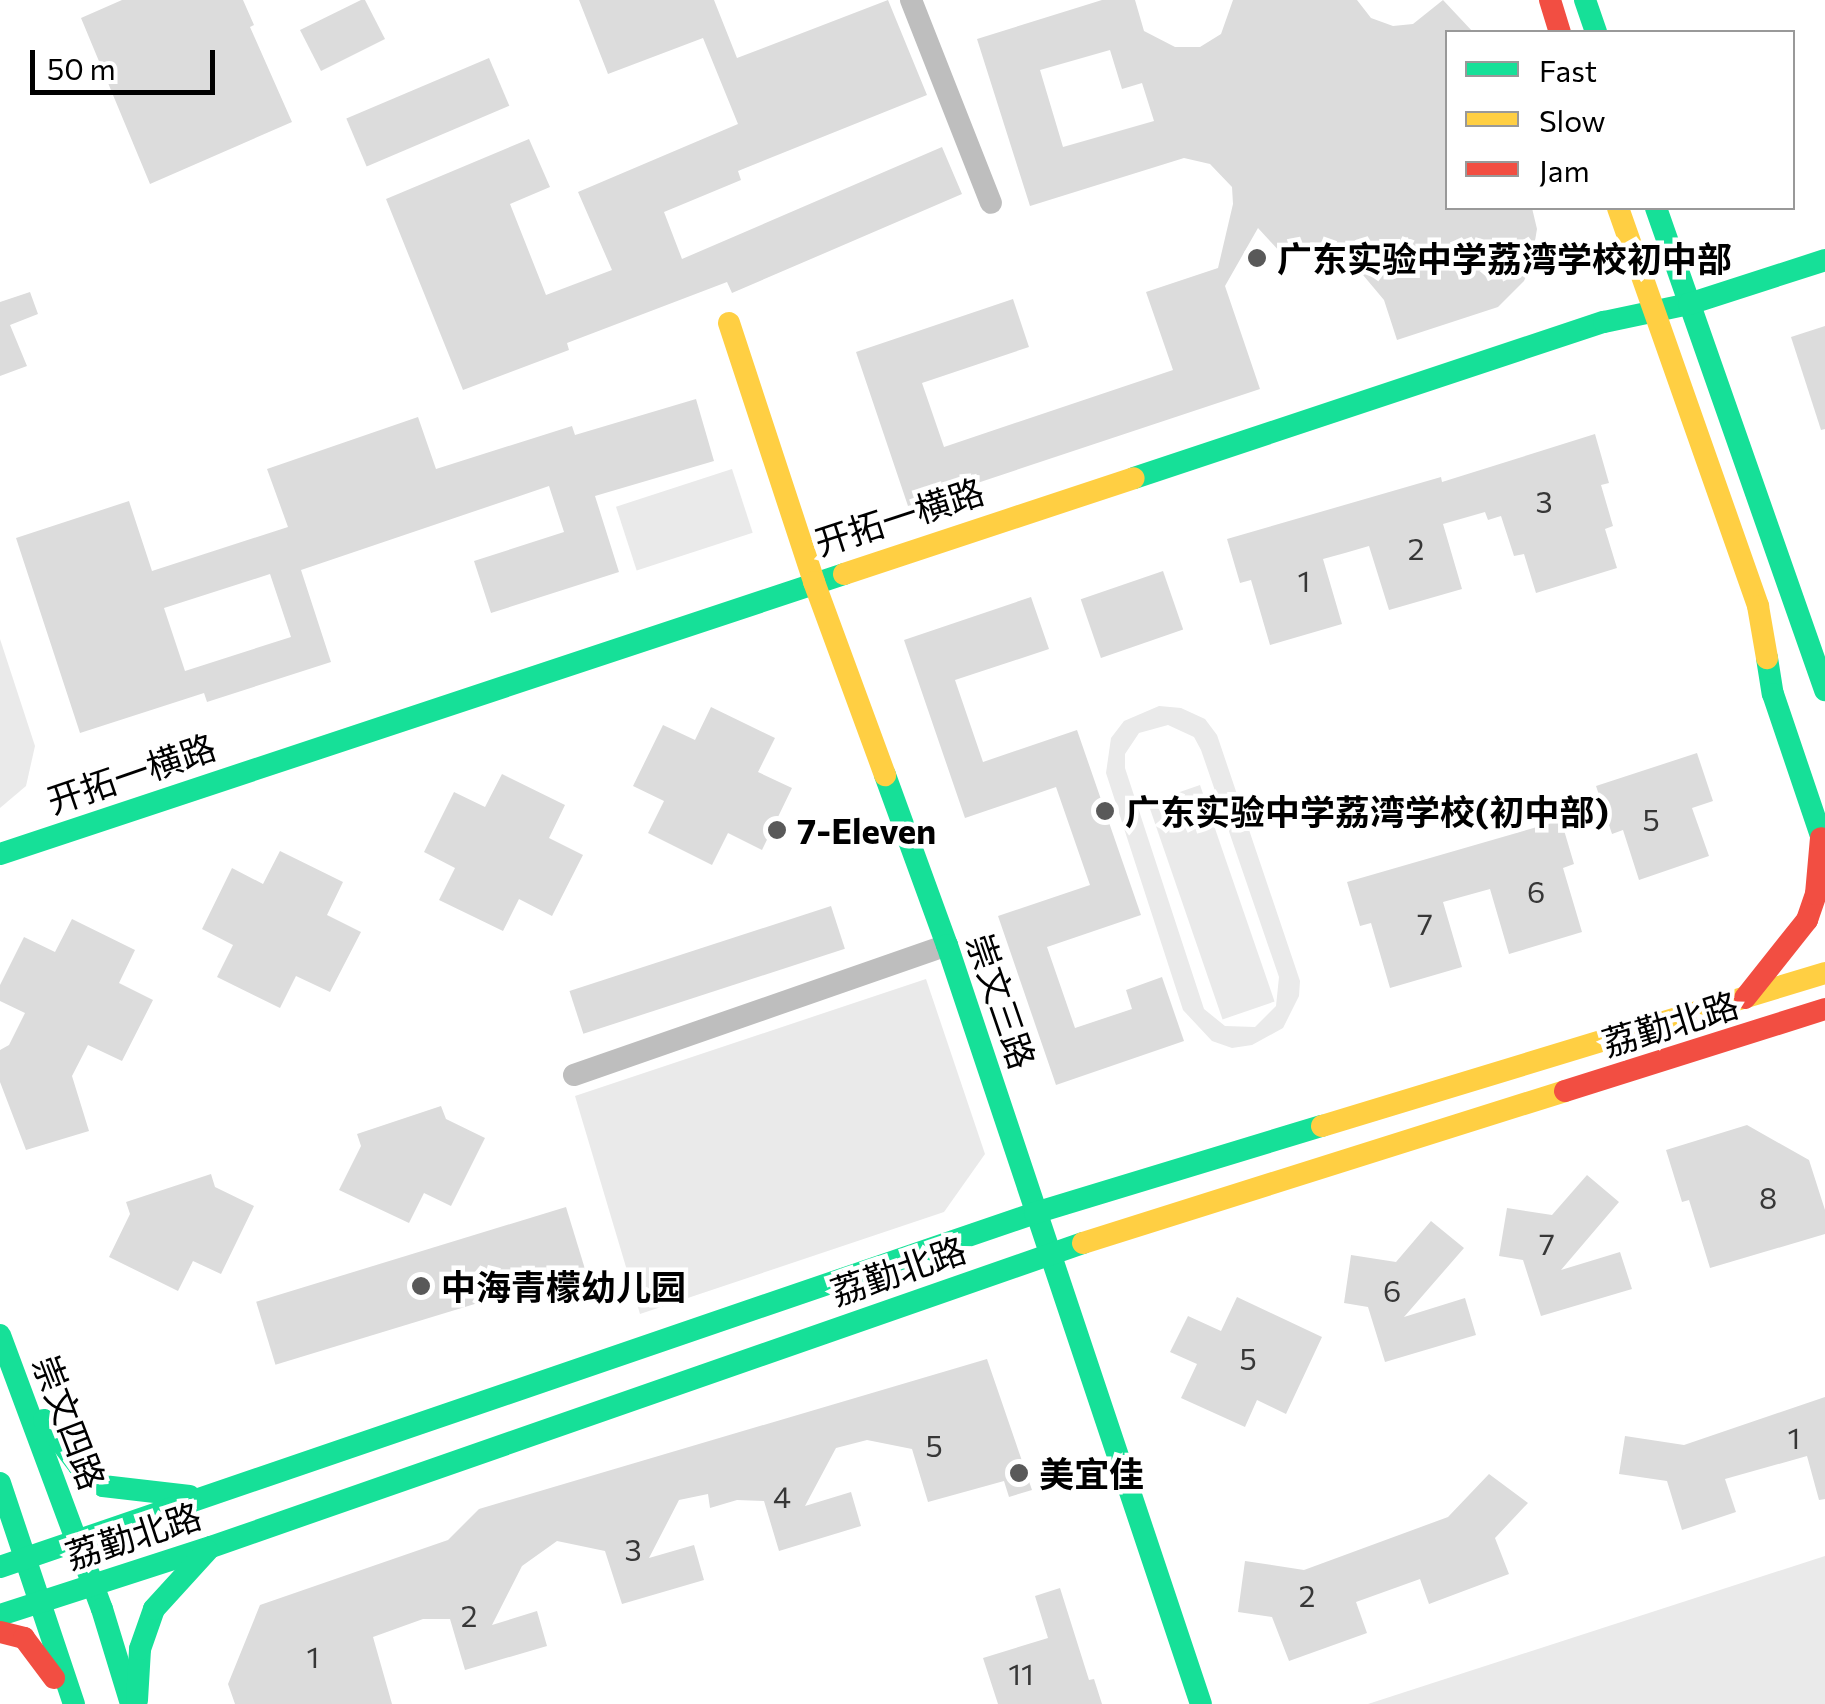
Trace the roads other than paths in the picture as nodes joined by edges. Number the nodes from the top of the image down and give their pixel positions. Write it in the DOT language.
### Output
graph roads {
  1 [pos="910,0"];
  2 [pos="1550,0"];
  3 [pos="1584,0"];
  4 [pos="1559,30"];
  5 [pos="1595,30"];
  6 [pos="991,204"];
  7 [pos="1619,210"];
  8 [pos="1657,210"];
  9 [pos="1825,260"];
  10 [pos="1689,304"];
  11 [pos="1653,314"];
  12 [pos="730,323"];
  13 [pos="814,582"];
  14 [pos="1774,694"];
  15 [pos="1818,697"];
  16 [pos="1823,843"];
  17 [pos="0,854"];
  18 [pos="946,945"];
  19 [pos="1825,974"];
  20 [pos="1742,1002"];
  21 [pos="1825,1009"];
  22 [pos="1771,1028"];
  23 [pos="1825,1035"];
  24 [pos="574,1076"];
  25 [pos="1035,1212"];
  26 [pos="1050,1254"];
  27 [pos="3,1356"];
  28 [pos="23,1392"];
  29 [pos="304,1464"];
  30 [pos="0,1483"];
  31 [pos="214,1496"];
  32 [pos="317,1510"];
  33 [pos="77,1541"];
  34 [pos="211,1547"];
  35 [pos="26,1558"];
  36 [pos="0,1568"];
  37 [pos="94,1586"];
  38 [pos="40,1602"];
  39 [pos="0,1615"];
  40 [pos="0,1632"];
  41 [pos="71,1704"];
  42 [pos="134,1704"];
  43 [pos="1201,1704"];
  1 -- 6 [label="street"];
  2 -- 4 [label="main road"];
  3 -- 5 [label="main road"];
  7 -- 11 [label="main road"];
  8 -- 10 [label="main road"];
  9 -- 10 [label="main road, 开拓一横路"];
  10 -- 11 [label="main road, 开拓一横路"];
  10 -- 15 [label="main road"];
  11 -- 13 [label="main road, 开拓一横路"];
  11 -- 14 [label="main road"];
  12 -- 13 [label="main road, 崇文三路"];
  13 -- 17 [label="main road, 开拓一横路"];
  13 -- 18 [label="main road, 崇文三路"];
  14 -- 15 [label="main road"];
  14 -- 16 [label="main road"];
  16 -- 20 [label="main road"];
  18 -- 24 [label="street"];
  18 -- 25 [label="main road, 崇文三路"];
  19 -- 20 [label="main road, 荔勤北路"];
  20 -- 25 [label="main road, 荔勤北路"];
  21 -- 22 [label="main road, 荔勤北路"];
  22 -- 23 [label="main road"];
  22 -- 26 [label="main road, 荔勤北路"];
  25 -- 26 [label="main road, 崇文三路"];
  25 -- 29 [label="main road, 荔勤北路"];
  26 -- 32 [label="main road, 荔勤北路"];
  26 -- 43 [label="main road, 崇文三路"];
  27 -- 28 [label="main road, 崇文四路"];
  28 -- 31 [label="main road"];
  28 -- 33 [label="main road, 崇文四路"];
  29 -- 31 [label="main road, 荔勤北路"];
  29 -- 32 [label="main road"];
  30 -- 35 [label="main road"];
  31 -- 33 [label="main road, 荔勤北路"];
  32 -- 34 [label="main road, 荔勤北路"];
  33 -- 35 [label="main road, 荔勤北路"];
  33 -- 37 [label="main road, 崇文四路"];
  34 -- 37 [label="main road, 荔勤北路"];
  34 -- 42 [label="main road"];
  35 -- 36 [label="main road, 荔勤北路"];
  35 -- 38 [label="main road"];
  37 -- 38 [label="main road, 荔勤北路"];
  37 -- 42 [label="main road, 崇文四路"];
  38 -- 39 [label="main road, 荔勤北路"];
  38 -- 41 [label="main road"];
  40 -- 41 [label="main road"];
}
